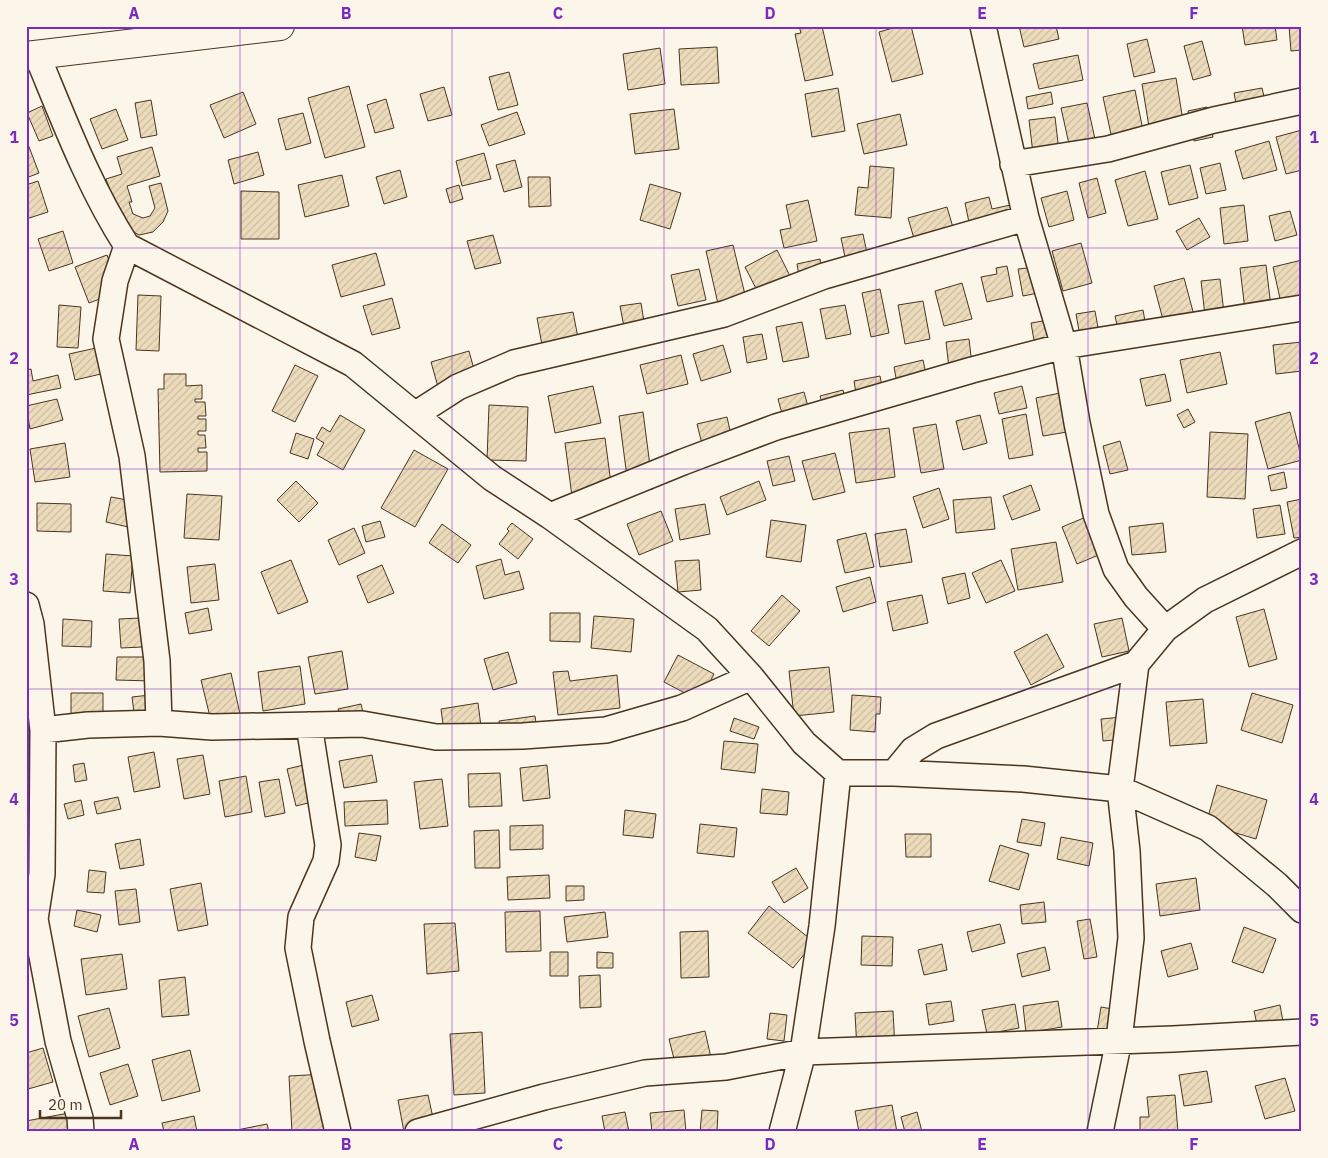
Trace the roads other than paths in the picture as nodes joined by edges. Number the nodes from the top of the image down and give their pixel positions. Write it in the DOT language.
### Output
graph roads {
  1 [pos="280,26"];
  2 [pos="983,26"];
  3 [pos="32,55"];
  4 [pos="1302,101"];
  5 [pos="1013,164"];
  6 [pos="1026,218"];
  7 [pos="127,246"];
  8 [pos="1302,308"];
  9 [pos="1064,346"];
  10 [pos="416,414"];
  11 [pos="550,516"];
  12 [pos="1302,552"];
  13 [pos="26,605"];
  14 [pos="1165,629"];
  15 [pos="1136,664"];
  16 [pos="752,677"];
  17 [pos="159,723"];
  18 [pos="309,724"];
  19 [pos="42,730"];
  20 [pos="838,773"];
  21 [pos="894,773"];
  22 [pos="1120,788"];
  23 [pos="1302,910"];
  24 [pos="30,918"];
  25 [pos="1302,1032"];
  26 [pos="1119,1040"];
  27 [pos="803,1052"];
  28 [pos="81,1132"];
  29 [pos="338,1132"];
  30 [pos="418,1132"];
  31 [pos="782,1132"];
  32 [pos="1100,1132"];
  1 -- 3 [label="street"];
  2 -- 5 [label="street"];
  3 -- 7 [label="street"];
  4 -- 5 [label="street"];
  5 -- 6 [label="street"];
  6 -- 9 [label="street"];
  6 -- 10 [label="street"];
  7 -- 10 [label="street"];
  7 -- 17 [label="street"];
  8 -- 9 [label="street"];
  9 -- 11 [label="street"];
  9 -- 14 [label="street"];
  10 -- 11 [label="street"];
  11 -- 16 [label="street"];
  12 -- 14 [label="street"];
  13 -- 19 [label="street"];
  14 -- 15 [label="street"];
  15 -- 21 [label="street"];
  15 -- 22 [label="street"];
  16 -- 18 [label="street"];
  16 -- 20 [label="street"];
  17 -- 18 [label="street"];
  17 -- 19 [label="street"];
  18 -- 29 [label="street"];
  19 -- 24 [label="street"];
  20 -- 21 [label="street"];
  20 -- 27 [label="street"];
  21 -- 22 [label="street"];
  22 -- 23 [label="street"];
  22 -- 26 [label="street"];
  24 -- 28 [label="street"];
  25 -- 26 [label="street"];
  26 -- 27 [label="street"];
  26 -- 32 [label="street"];
  27 -- 30 [label="street"];
  27 -- 31 [label="street"];
}
